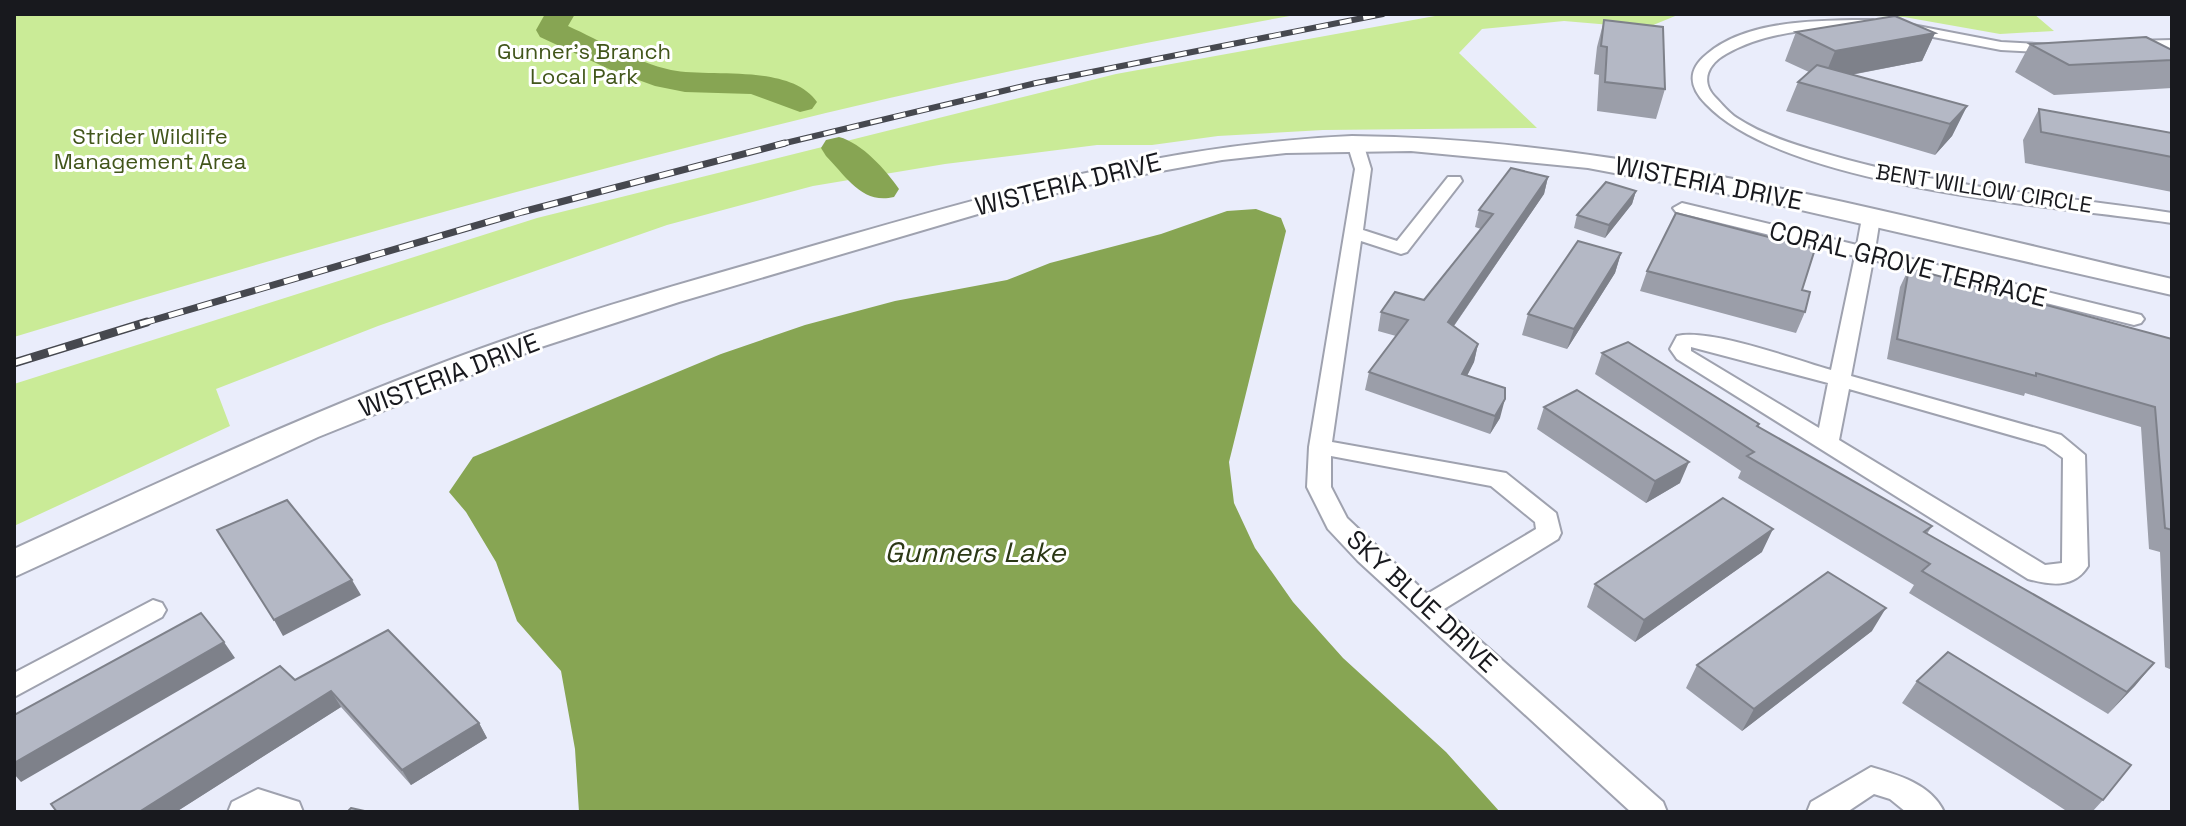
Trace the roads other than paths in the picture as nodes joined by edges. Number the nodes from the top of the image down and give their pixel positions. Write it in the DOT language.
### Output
graph roads {
  1 [pos="2172,44"];
  2 [pos="2120,46"];
  3 [pos="2074,48"];
  4 [pos="1355,143"];
  5 [pos="1454,181"];
  6 [pos="1682,208"];
  7 [pos="1871,218"];
  8 [pos="2172,218"];
  9 [pos="1353,233"];
  10 [pos="1401,248"];
  11 [pos="1865,253"];
  12 [pos="1388,266"];
  13 [pos="2172,287"];
  14 [pos="2134,319"];
  15 [pos="1840,378"];
  16 [pos="1827,443"];
  17 [pos="1320,447"];
  18 [pos="14,564"];
  19 [pos="1427,606"];
  20 [pos="153,610"];
  21 [pos="14,686"];
  22 [pos="243,812"];
  23 [pos="288,812"];
  24 [pos="1652,812"];
  25 [pos="1822,812"];
  26 [pos="1929,812"];
  1 -- 2 [label="street"];
  3 -- 8 [label="street, BENT WILLOW CIRCLE"];
  4 -- 7 [label="street, WISTERIA DRIVE"];
  4 -- 9 [label="street, SKY BLUE DRIVE"];
  4 -- 18 [label="street, WISTERIA DRIVE"];
  5 -- 10 [label="street"];
  6 -- 11 [label="street, CORAL GROVE TERRACE"];
  7 -- 11 [label="street"];
  7 -- 13 [label="street, WISTERIA DRIVE"];
  9 -- 10 [label="street"];
  9 -- 17 [label="street, SKY BLUE DRIVE"];
  10 -- 12 [label="street"];
  11 -- 14 [label="street, CORAL GROVE TERRACE"];
  11 -- 15 [label="street"];
  15 -- 16 [label="street"];
  15 -- 16 [label="street"];
  15 -- 16 [label="street"];
  17 -- 19 [label="street, SKY BLUE DRIVE"];
  17 -- 19 [label="street"];
  19 -- 24 [label="street, SKY BLUE DRIVE"];
  20 -- 21 [label="street"];
  22 -- 23 [label="street"];
  25 -- 26 [label="street"];
}
